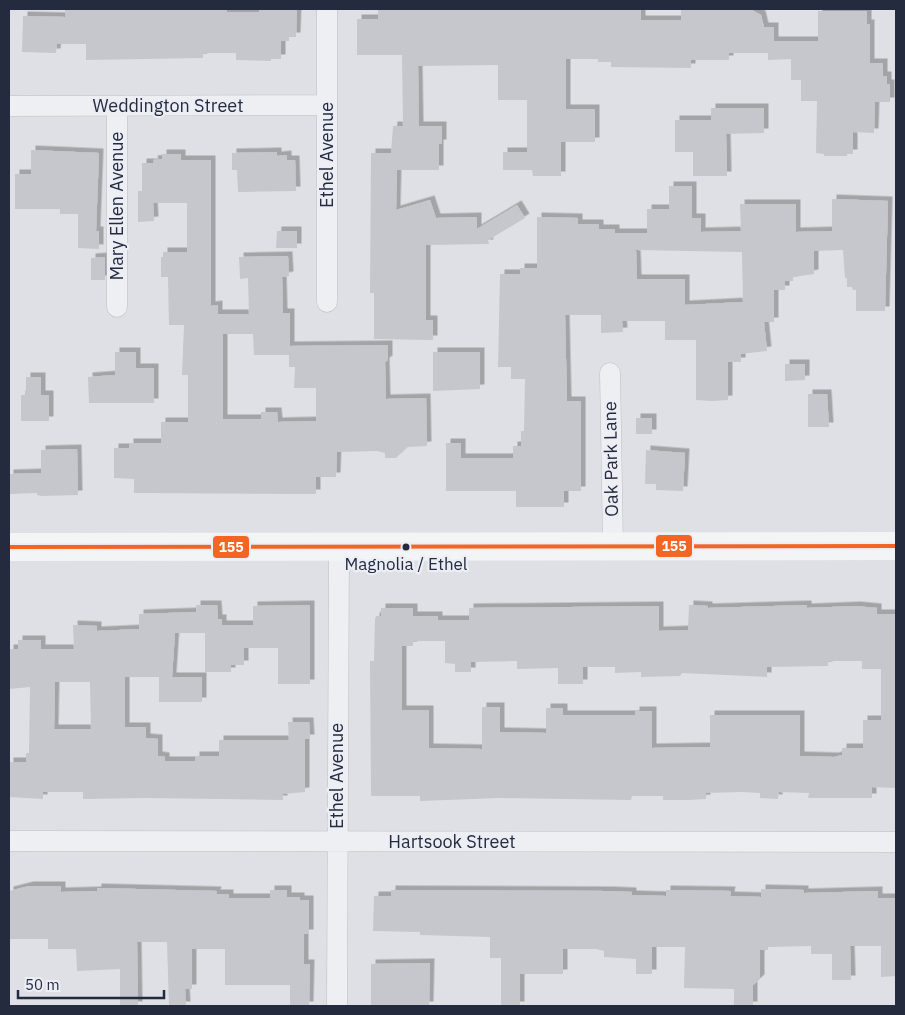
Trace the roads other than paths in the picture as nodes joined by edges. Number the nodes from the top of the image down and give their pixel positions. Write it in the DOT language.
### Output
graph roads {
  1 [pos="327,9"];
  2 [pos="327,105"];
  3 [pos="9,106"];
  4 [pos="117,106"];
  5 [pos="327,302"];
  6 [pos="117,307"];
  7 [pos="610,373"];
  8 [pos="613,545"];
  9 [pos="339,546"];
  10 [pos="896,546"];
  11 [pos="9,547"];
  12 [pos="9,841"];
  13 [pos="337,842"];
  14 [pos="896,842"];
  15 [pos="337,1006"];
  1 -- 2 [label="street, Ethel Avenue"];
  2 -- 4 [label="street, Weddington Street"];
  2 -- 5 [label="street, Ethel Avenue"];
  3 -- 4 [label="street, Weddington Street"];
  4 -- 6 [label="street, Mary Ellen Avenue"];
  7 -- 8 [label="street, Oak Park Lane"];
  8 -- 9 [label="main road"];
  8 -- 10 [label="main road"];
  9 -- 11 [label="main road"];
  9 -- 13 [label="street, Ethel Avenue"];
  12 -- 13 [label="street, Hartsook Street"];
  13 -- 14 [label="street, Hartsook Street"];
  13 -- 15 [label="street, Ethel Avenue"];
}
